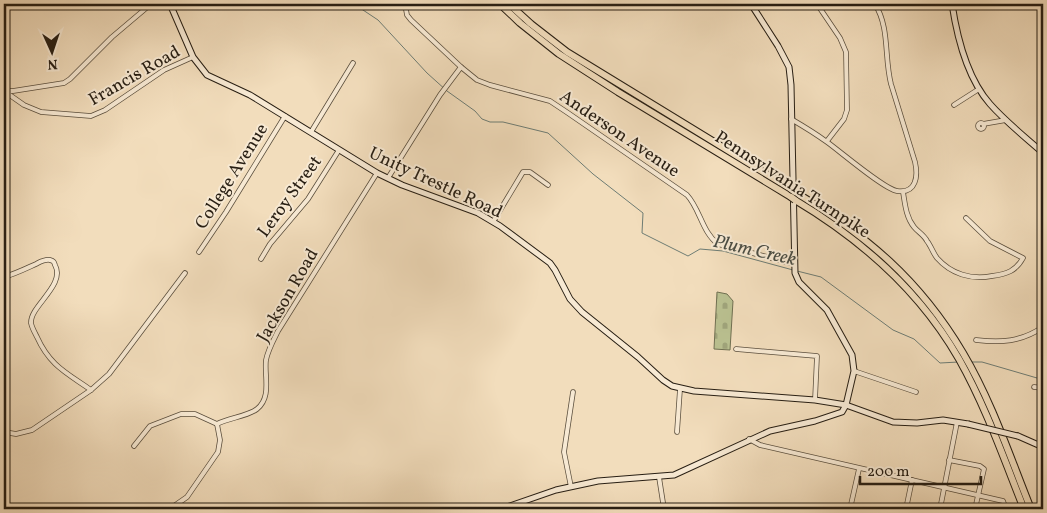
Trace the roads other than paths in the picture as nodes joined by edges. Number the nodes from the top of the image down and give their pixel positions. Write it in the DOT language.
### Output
graph roads {
  1 [pos="151,4"];
  2 [pos="170,4"];
  3 [pos="405,4"];
  4 [pos="500,4"];
  5 [pos="509,4"];
  6 [pos="751,4"];
  7 [pos="817,4"];
  8 [pos="875,4"];
  9 [pos="952,4"];
  10 [pos="193,57"];
  11 [pos="353,63"];
  12 [pos="461,67"];
  13 [pos="979,89"];
  14 [pos="4,91"];
  15 [pos="954,105"];
  16 [pos="285,116"];
  17 [pos="791,118"];
  18 [pos="1006,120"];
  19 [pos="983,124"];
  20 [pos="311,132"];
  21 [pos="827,142"];
  22 [pos="339,150"];
  23 [pos="1043,153"];
  24 [pos="377,173"];
  25 [pos="388,178"];
  26 [pos="548,185"];
  27 [pos="903,192"];
  28 [pos="793,194"];
  29 [pos="966,218"];
  30 [pos="493,222"];
  31 [pos="199,252"];
  32 [pos="261,259"];
  33 [pos="795,268"];
  34 [pos="185,272"];
  35 [pos="4,277"];
  36 [pos="1043,327"];
  37 [pos="976,340"];
  38 [pos="736,350"];
  39 [pos="854,370"];
  40 [pos="1034,387"];
  41 [pos="1043,388"];
  42 [pos="680,389"];
  43 [pos="91,390"];
  44 [pos="573,392"];
  45 [pos="916,392"];
  46 [pos="814,400"];
  47 [pos="846,405"];
  48 [pos="958,422"];
  49 [pos="217,424"];
  50 [pos="4,432"];
  51 [pos="678,432"];
  52 [pos="749,439"];
  53 [pos="134,446"];
  54 [pos="1043,447"];
  55 [pos="949,460"];
  56 [pos="859,469"];
  57 [pos="659,477"];
  58 [pos="912,480"];
  59 [pos="570,486"];
  60 [pos="944,486"];
  61 [pos="978,494"];
  62 [pos="104,509"];
  63 [pos="123,509"];
  64 [pos="166,509"];
  65 [pos="502,509"];
  66 [pos="664,509"];
  67 [pos="714,509"];
  68 [pos="747,509"];
  69 [pos="850,509"];
  70 [pos="906,509"];
  71 [pos="940,509"];
  72 [pos="975,509"];
  73 [pos="1006,509"];
  74 [pos="1024,509"];
  75 [pos="1031,509"];
  1 -- 14 [label="street"];
  2 -- 10 [label="street, Unity Trestle Road"];
  3 -- 12 [label="street, Anderson Avenue"];
  4 -- 28 [label="highway, Pennsylvania Turnpike"];
  5 -- 28 [label="highway, Pennsylvania Turnpike"];
  6 -- 17 [label="street"];
  7 -- 21 [label="street"];
  8 -- 27 [label="street"];
  9 -- 13 [label="street"];
  10 -- 14 [label="street, Francis Road"];
  10 -- 16 [label="street, Unity Trestle Road"];
  11 -- 20 [label="street"];
  12 -- 25 [label="street"];
  12 -- 33 [label="street, Anderson Avenue"];
  13 -- 15 [label="street"];
  13 -- 18 [label="street"];
  16 -- 20 [label="street, Unity Trestle Road"];
  16 -- 31 [label="street, College Avenue"];
  17 -- 21 [label="street"];
  17 -- 33 [label="street"];
  18 -- 19 [label="street"];
  18 -- 23 [label="street"];
  20 -- 22 [label="street, Unity Trestle Road"];
  21 -- 27 [label="street"];
  22 -- 24 [label="street, Unity Trestle Road"];
  22 -- 32 [label="street, Leroy Street"];
  24 -- 25 [label="street, Unity Trestle Road"];
  24 -- 49 [label="street, Jackson Road"];
  25 -- 30 [label="street, Unity Trestle Road"];
  26 -- 30 [label="street"];
  27 -- 29 [label="street"];
  28 -- 74 [label="highway, Pennsylvania Turnpike"];
  28 -- 75 [label="highway, Pennsylvania Turnpike"];
  30 -- 42 [label="street, Unity Trestle Road"];
  33 -- 39 [label="street"];
  34 -- 43 [label="street"];
  35 -- 43 [label="street"];
  36 -- 37 [label="street"];
  38 -- 46 [label="street"];
  39 -- 45 [label="street"];
  39 -- 47 [label="street"];
  40 -- 41 [label="street"];
  42 -- 46 [label="street, Unity Trestle Road"];
  42 -- 51 [label="street"];
  43 -- 50 [label="street"];
  44 -- 59 [label="street"];
  46 -- 47 [label="street, Unity Trestle Road"];
  47 -- 48 [label="street, Unity Trestle Road"];
  47 -- 52 [label="street"];
  48 -- 54 [label="street, Unity Trestle Road, bridge"];
  48 -- 55 [label="street"];
  49 -- 53 [label="street"];
  49 -- 64 [label="street"];
  52 -- 56 [label="street"];
  52 -- 57 [label="street"];
  55 -- 60 [label="street"];
  55 -- 61 [label="street"];
  56 -- 58 [label="street"];
  56 -- 69 [label="street"];
  57 -- 59 [label="street"];
  57 -- 66 [label="street"];
  58 -- 60 [label="street"];
  58 -- 70 [label="street"];
  59 -- 65 [label="street"];
  60 -- 61 [label="street"];
  60 -- 71 [label="street"];
  61 -- 72 [label="street"];
  61 -- 73 [label="street"];
  62 -- 63 [label="street"];
  67 -- 68 [label="street"];
}
